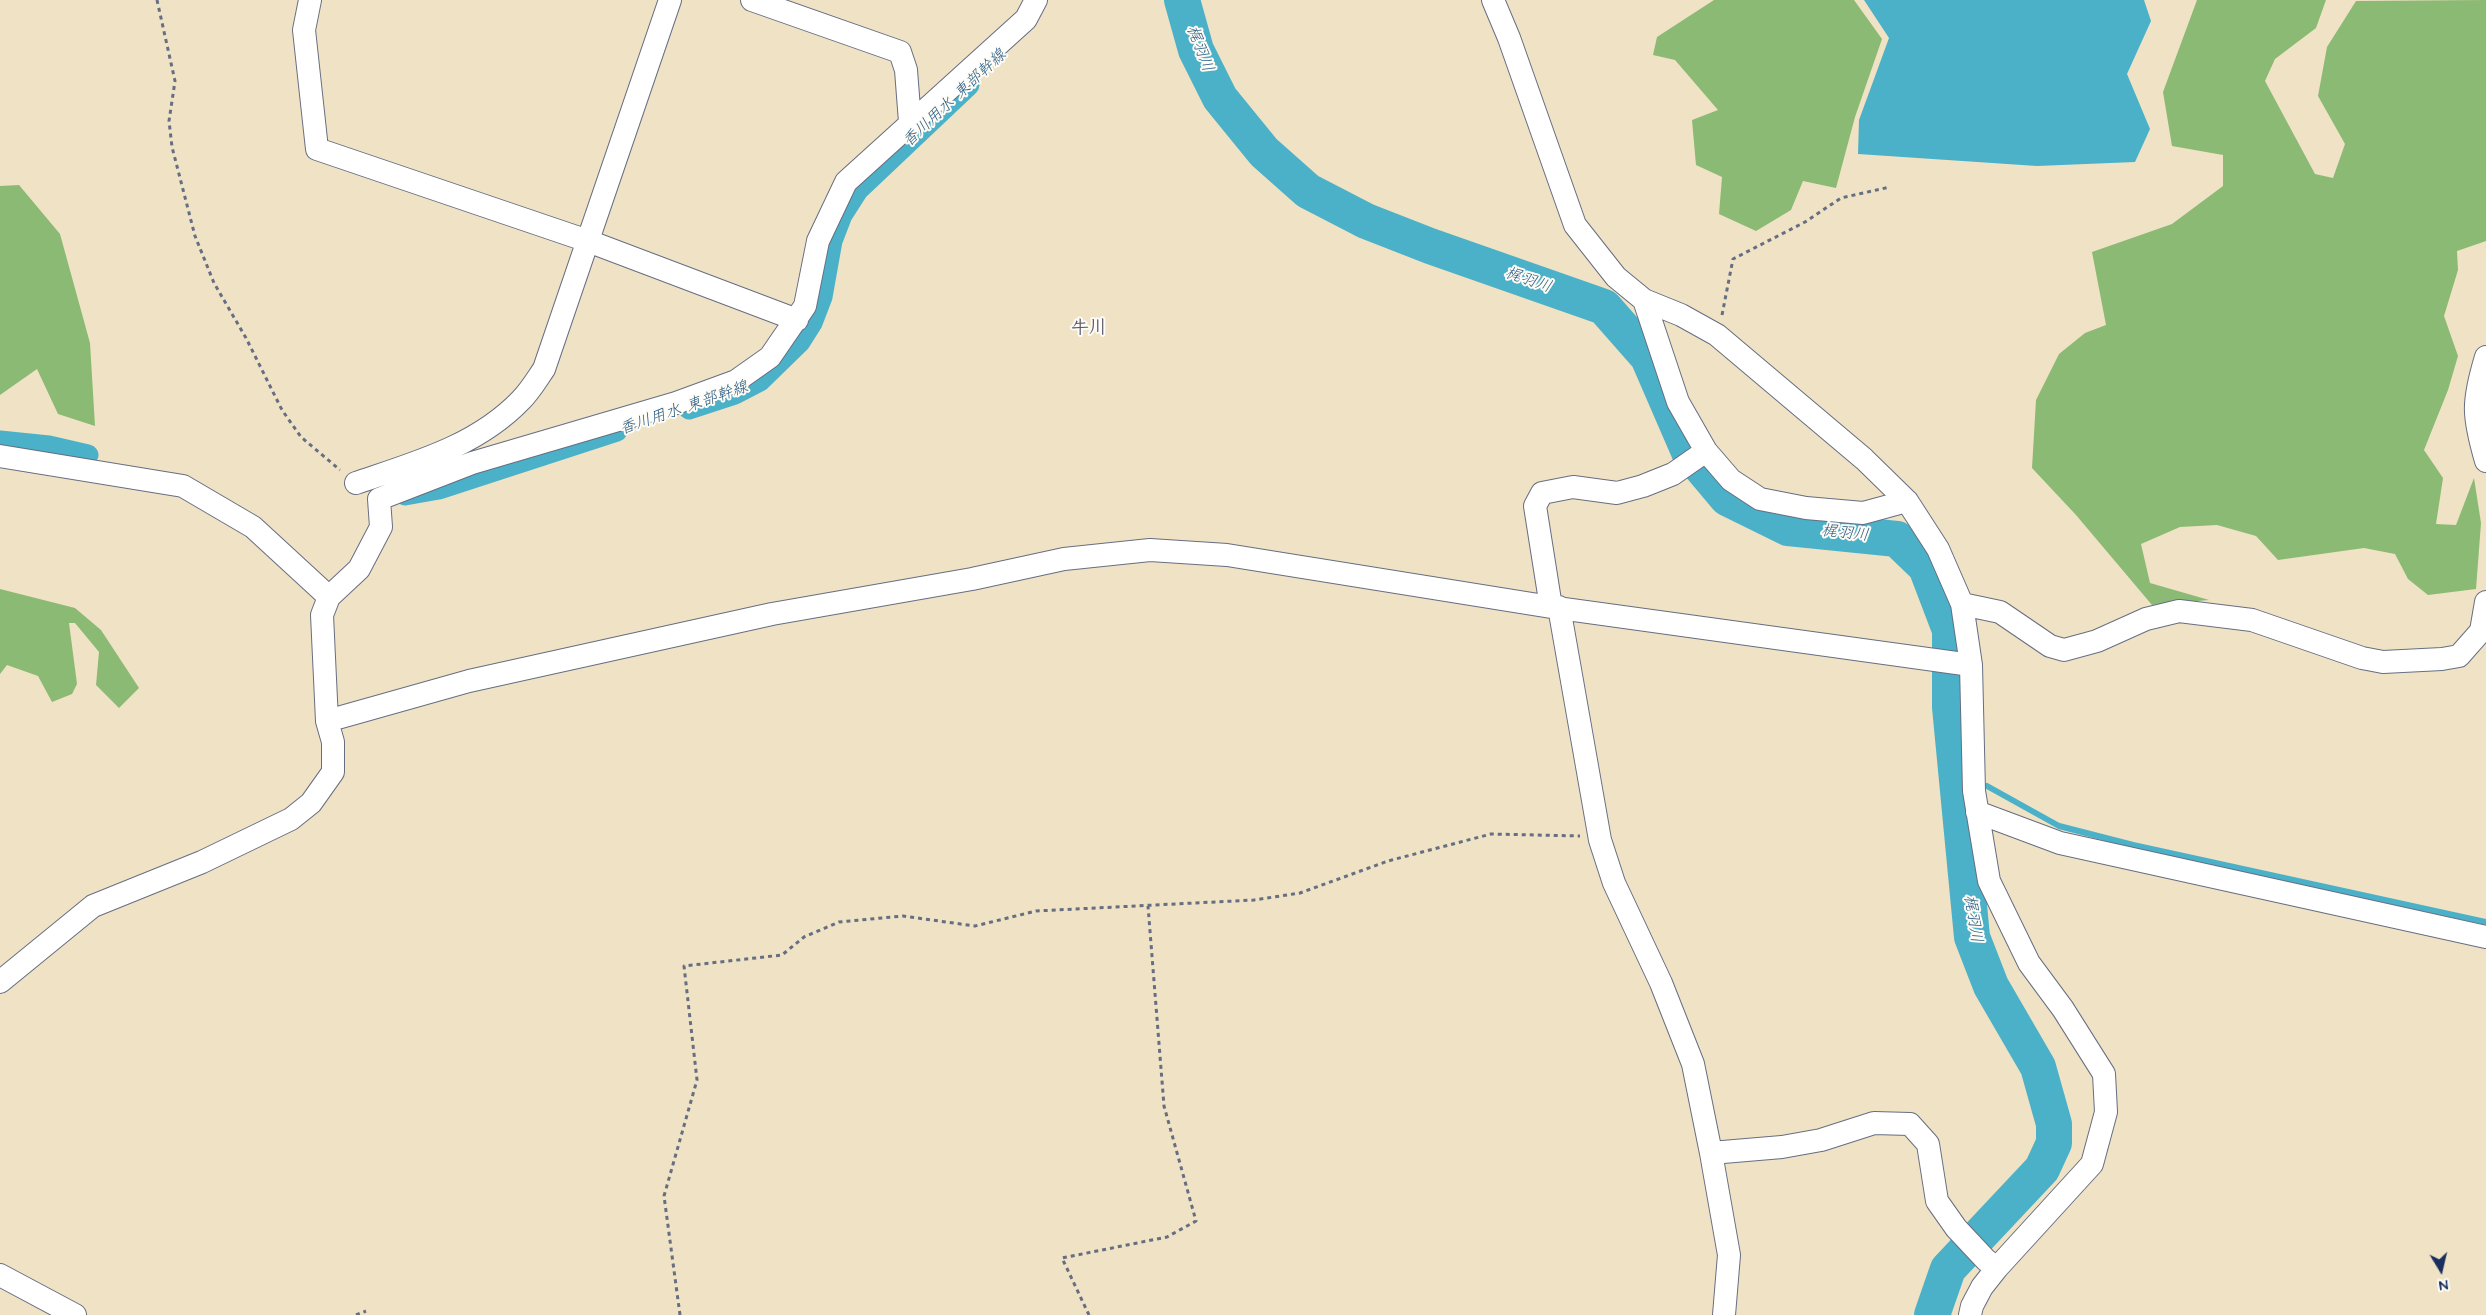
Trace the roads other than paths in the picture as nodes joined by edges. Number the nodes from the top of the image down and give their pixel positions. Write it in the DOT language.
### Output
graph roads {
  1 [pos="310,0"];
  2 [pos="670,0"];
  3 [pos="752,0"];
  4 [pos="1036,0"];
  5 [pos="1493,0"];
  6 [pos="910,122"];
  7 [pos="588,241"];
  8 [pos="1644,300"];
  9 [pos="797,320"];
  10 [pos="2486,358"];
  11 [pos="1704,453"];
  12 [pos="0,456"];
  13 [pos="2486,462"];
  14 [pos="356,483"];
  15 [pos="1907,501"];
  16 [pos="329,597"];
  17 [pos="2486,602"];
  18 [pos="1962,604"];
  19 [pos="1555,607"];
  20 [pos="1966,665"];
  21 [pos="327,721"];
  22 [pos="1977,812"];
  23 [pos="2486,937"];
  24 [pos="0,982"];
  25 [pos="1711,1153"];
  26 [pos="1991,1264"];
  27 [pos="0,1275"];
  28 [pos="75,1315"];
  29 [pos="1724,1315"];
  30 [pos="1970,1315"];
  1 -- 7 [label="street"];
  2 -- 7 [label="street"];
  3 -- 6 [label="street"];
  4 -- 6 [label="street"];
  5 -- 8 [label="street"];
  6 -- 9 [label="street"];
  7 -- 9 [label="street"];
  7 -- 14 [label="street"];
  8 -- 11 [label="street"];
  8 -- 15 [label="street"];
  9 -- 16 [label="street"];
  10 -- 13 [label="street"];
  11 -- 15 [label="street"];
  11 -- 19 [label="street"];
  12 -- 16 [label="street"];
  15 -- 18 [label="street"];
  16 -- 21 [label="street"];
  17 -- 18 [label="street"];
  18 -- 20 [label="street"];
  19 -- 20 [label="street"];
  19 -- 21 [label="street"];
  19 -- 25 [label="street"];
  20 -- 22 [label="street"];
  21 -- 24 [label="street"];
  22 -- 23 [label="street"];
  22 -- 26 [label="street"];
  25 -- 26 [label="street"];
  25 -- 29 [label="street"];
  26 -- 30 [label="street"];
  27 -- 28 [label="street"];
}
